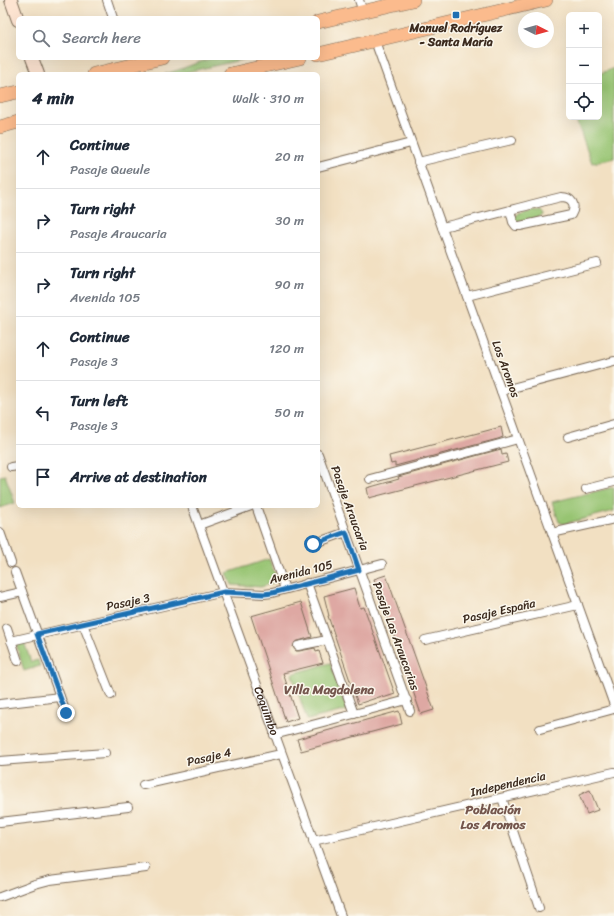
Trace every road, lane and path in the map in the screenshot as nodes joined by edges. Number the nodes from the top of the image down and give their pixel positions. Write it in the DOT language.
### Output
graph roads {
  1 [pos="11,0"];
  2 [pos="107,0"];
  3 [pos="413,0"];
  4 [pos="546,0"];
  5 [pos="361,6"];
  6 [pos="17,16"];
  7 [pos="112,16"];
  8 [pos="320,21"];
  9 [pos="375,41"];
  10 [pos="320,54"];
  11 [pos="33,60"];
  12 [pos="145,60"];
  13 [pos="291,60"];
  14 [pos="128,62"];
  15 [pos="37,72"];
  16 [pos="100,72"];
  17 [pos="239,72"];
  18 [pos="16,92"];
  19 [pos="0,96"];
  20 [pos="16,122"];
  21 [pos="0,126"];
  22 [pos="512,140"];
  23 [pos="411,143"];
  24 [pos="418,162"];
  25 [pos="320,166"];
  26 [pos="510,210"];
  27 [pos="442,227"];
  28 [pos="597,263"];
  29 [pos="467,296"];
  30 [pos="614,362"];
  31 [pos="501,391"];
  32 [pos="614,424"];
  33 [pos="568,437"];
  34 [pos="518,439"];
  35 [pos="320,459"];
  36 [pos="327,478"];
  37 [pos="370,479"];
  38 [pos="320,480"];
  39 [pos="614,482"];
  40 [pos="586,489"];
  41 [pos="193,508"];
  42 [pos="246,508"];
  43 [pos="257,508"];
  44 [pos="614,519"];
  45 [pos="199,525"];
  46 [pos="346,532"];
  47 [pos="552,533"];
  48 [pos="0,535"];
  49 [pos="313,544"];
  50 [pos="11,563"];
  51 [pos="382,564"];
  52 [pos="359,570"];
  53 [pos="15,572"];
  54 [pos="307,583"];
  55 [pos="285,589"];
  56 [pos="22,592"];
  57 [pos="224,592"];
  58 [pos="0,597"];
  59 [pos="578,605"];
  60 [pos="83,624"];
  61 [pos="7,628"];
  62 [pos="37,634"];
  63 [pos="328,640"];
  64 [pos="424,640"];
  65 [pos="11,641"];
  66 [pos="298,646"];
  67 [pos="18,661"];
  68 [pos="111,695"];
  69 [pos="60,696"];
  70 [pos="407,700"];
  71 [pos="0,704"];
  72 [pos="614,704"];
  73 [pos="614,709"];
  74 [pos="410,711"];
  75 [pos="66,713"];
  76 [pos="354,714"];
  77 [pos="540,729"];
  78 [pos="274,735"];
  79 [pos="104,753"];
  80 [pos="281,754"];
  81 [pos="0,761"];
  82 [pos="614,772"];
  83 [pos="143,785"];
  84 [pos="502,798"];
  85 [pos="128,807"];
  86 [pos="0,822"];
  87 [pos="313,841"];
  88 [pos="146,868"];
  89 [pos="0,897"];
  90 [pos="539,908"];
  91 [pos="341,916"];
  1 -- 6 [label="street"];
  2 -- 7 [label="street"];
  3 -- 5 [label="main road"];
  4 -- 9 [label="main road"];
  5 -- 8 [label="main road"];
  9 -- 10 [label="main road"];
  9 -- 23 [label="street, Los Aromos"];
  11 -- 15 [label="street"];
  12 -- 14 [label="main road"];
  13 -- 17 [label="main road"];
  14 -- 16 [label="main road"];
  18 -- 19 [label="main road"];
  20 -- 21 [label="main road"];
  22 -- 24 [label="street"];
  23 -- 24 [label="street, Los Aromos"];
  23 -- 25 [label="street"];
  24 -- 27 [label="street, Los Aromos"];
  26 -- 26 [label="street"];
  26 -- 27 [label="street"];
  27 -- 29 [label="street, Los Aromos"];
  28 -- 29 [label="street"];
  29 -- 31 [label="street, Los Aromos"];
  30 -- 31 [label="street"];
  31 -- 34 [label="street, Los Aromos"];
  32 -- 33 [label="street"];
  34 -- 37 [label="street"];
  34 -- 47 [label="street, Los Aromos"];
  35 -- 36 [label="street, Pasaje Araucaria"];
  36 -- 38 [label="street"];
  36 -- 46 [label="street, Pasaje Araucaria"];
  39 -- 40 [label="street"];
  41 -- 45 [label="street, Coquimbo"];
  42 -- 45 [label="street"];
  43 -- 55 [label="street"];
  44 -- 47 [label="street"];
  45 -- 57 [label="street, Coquimbo"];
  46 -- 49 [label="street"];
  46 -- 52 [label="street, Pasaje Araucaria"];
  47 -- 59 [label="street, Los Aromos"];
  48 -- 50 [label="street"];
  51 -- 52 [label="street, Avenida 105"];
  52 -- 54 [label="street, Avenida 105"];
  52 -- 70 [label="street, Pasaje Las Araucarias"];
  53 -- 56 [label="street"];
  54 -- 55 [label="street, Avenida 105"];
  54 -- 63 [label="street"];
  55 -- 57 [label="street, Avenida 105"];
  56 -- 58 [label="street"];
  56 -- 62 [label="street"];
  57 -- 60 [label="street, Pasaje 3"];
  57 -- 78 [label="street, Coquimbo"];
  59 -- 64 [label="street, Pasaje España"];
  59 -- 72 [label="street, Los Aromos"];
  60 -- 62 [label="street, Pasaje 3"];
  60 -- 68 [label="street"];
  61 -- 65 [label="street"];
  62 -- 65 [label="street, Pasaje 3"];
  62 -- 69 [label="street"];
  63 -- 66 [label="street"];
  63 -- 76 [label="street"];
  65 -- 67 [label="street"];
  69 -- 71 [label="street"];
  69 -- 75 [label="street"];
  70 -- 74 [label="street, Pasaje Las Araucarias"];
  70 -- 76 [label="street"];
  73 -- 77 [label="street"];
  76 -- 78 [label="street"];
  78 -- 80 [label="street, Coquimbo"];
  79 -- 81 [label="street"];
  80 -- 83 [label="street, Pasaje 4"];
  80 -- 87 [label="street, Coquimbo"];
  82 -- 84 [label="street, Independencia"];
  84 -- 87 [label="street, Independencia"];
  84 -- 90 [label="street"];
  85 -- 86 [label="street"];
  87 -- 91 [label="street, Coquimbo"];
  88 -- 89 [label="street"];
}
